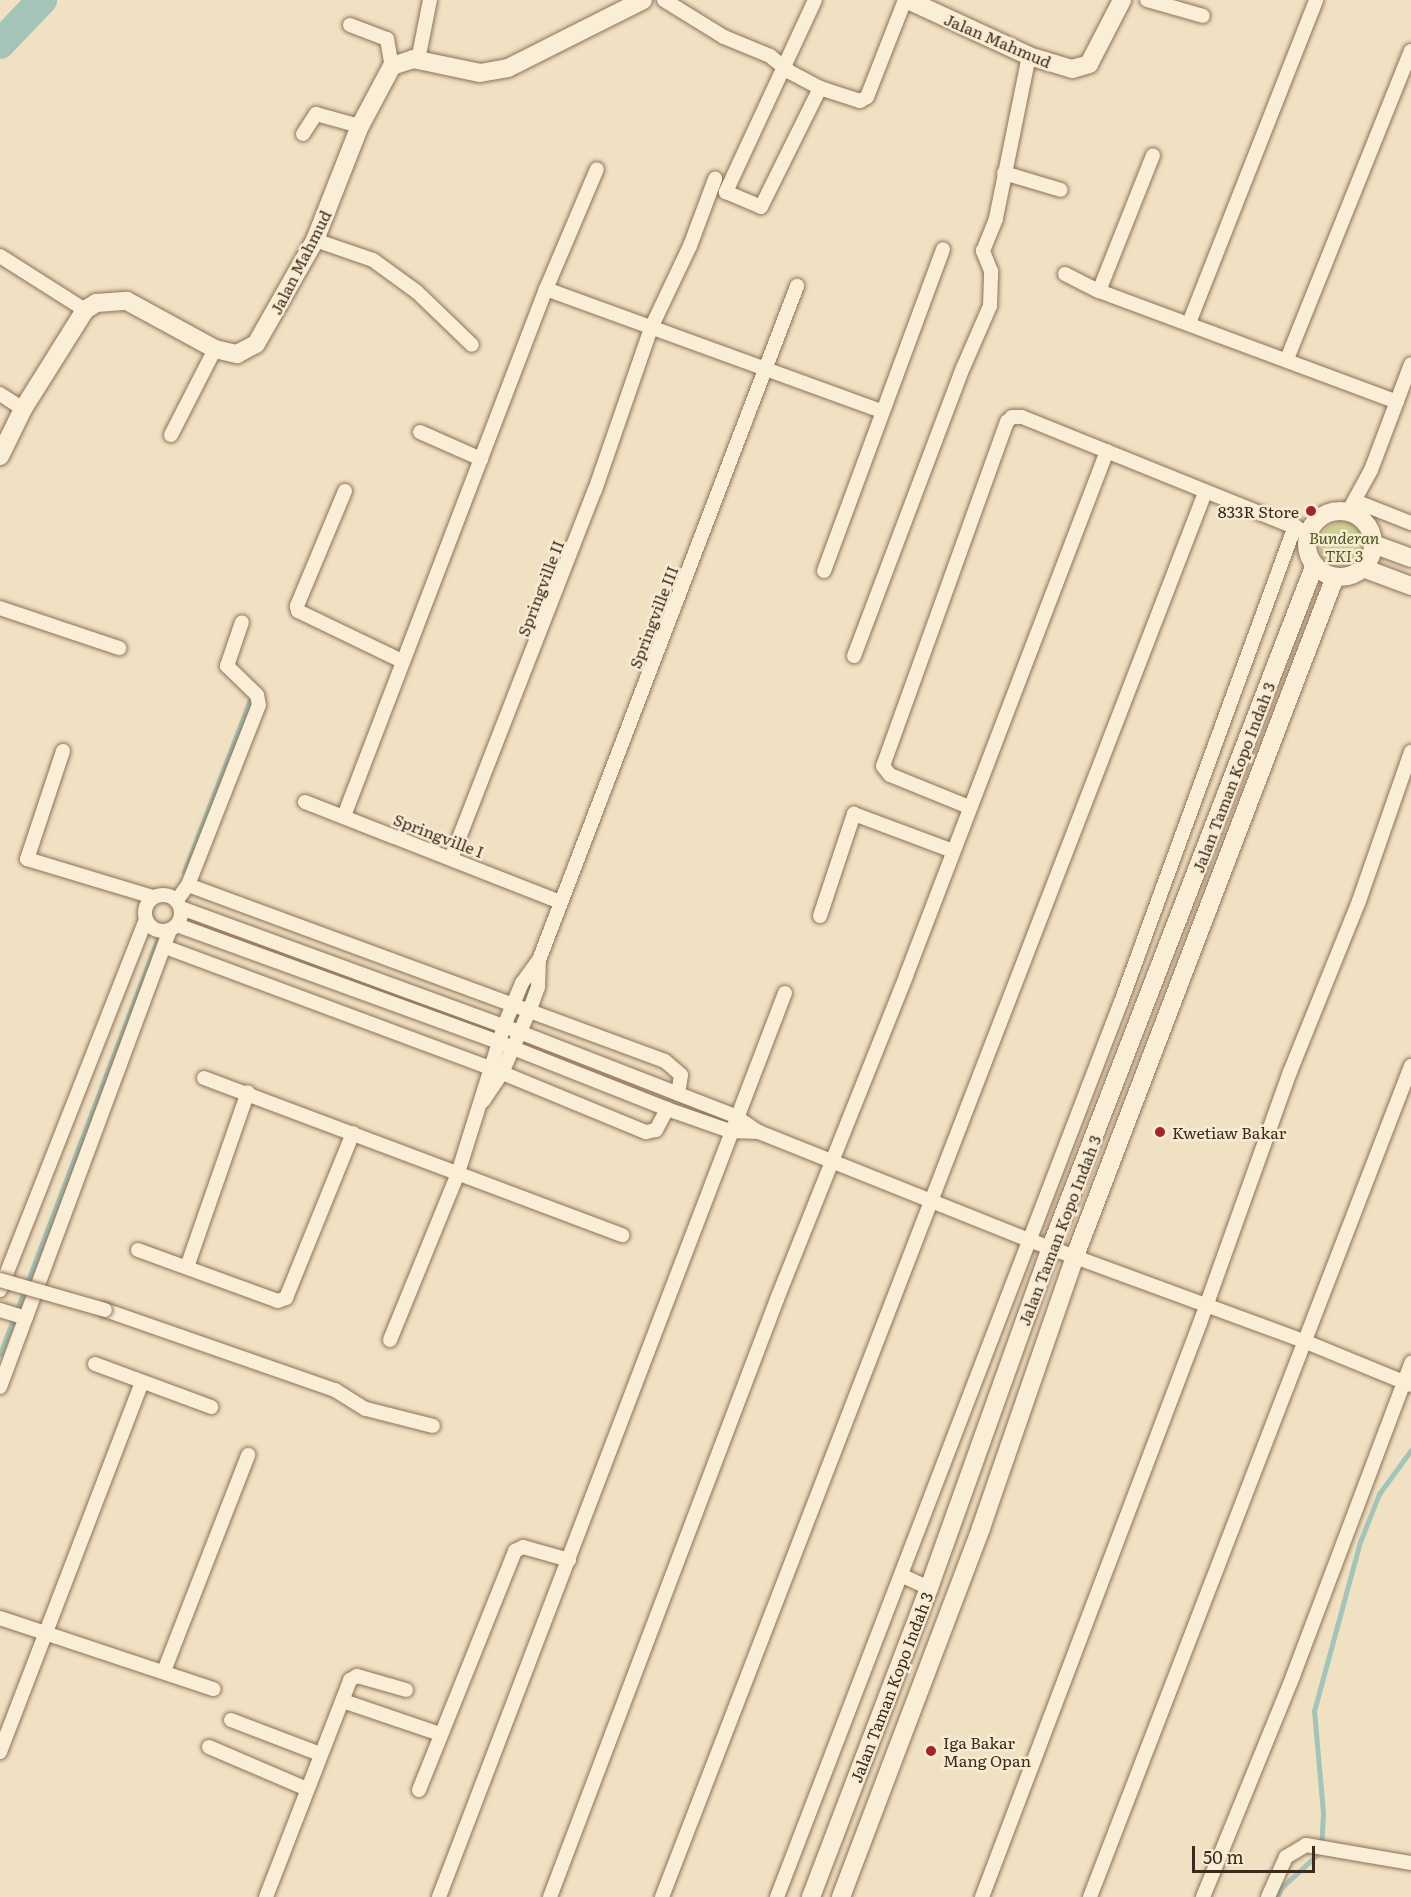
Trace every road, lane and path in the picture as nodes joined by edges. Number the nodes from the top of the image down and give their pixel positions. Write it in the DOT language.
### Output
graph roads {
  1 [pos="430,0"];
  2 [pos="643,0"];
  3 [pos="664,0"];
  4 [pos="815,0"];
  5 [pos="907,0"];
  6 [pos="1122,0"];
  7 [pos="1147,0"];
  8 [pos="1316,0"];
  9 [pos="1203,15"];
  10 [pos="350,25"];
  11 [pos="1411,51"];
  12 [pos="1029,56"];
  13 [pos="418,60"];
  14 [pos="392,66"];
  15 [pos="784,68"];
  16 [pos="820,88"];
  17 [pos="360,126"];
  18 [pos="303,134"];
  19 [pos="1153,155"];
  20 [pos="597,169"];
  21 [pos="1004,173"];
  22 [pos="715,179"];
  23 [pos="1061,190"];
  24 [pos="315,240"];
  25 [pos="943,249"];
  26 [pos="0,256"];
  27 [pos="1065,274"];
  28 [pos="797,286"];
  29 [pos="546,289"];
  30 [pos="1099,291"];
  31 [pos="85,310"];
  32 [pos="1190,323"];
  33 [pos="651,328"];
  34 [pos="472,345"];
  35 [pos="215,350"];
  36 [pos="1287,359"];
  37 [pos="1411,364"];
  38 [pos="764,371"];
  39 [pos="0,394"];
  40 [pos="1397,402"];
  41 [pos="23,409"];
  42 [pos="881,411"];
  43 [pos="420,432"];
  44 [pos="171,435"];
  45 [pos="1107,451"];
  46 [pos="0,456"];
  47 [pos="481,459"];
  48 [pos="345,491"];
  49 [pos="1205,493"];
  50 [pos="1352,506"];
  51 [pos="1411,523"];
  52 [pos="1302,529"];
  53 [pos="1373,544"];
  54 [pos="1411,558"];
  55 [pos="1314,567"];
  56 [pos="1363,568"];
  57 [pos="824,571"];
  58 [pos="1335,577"];
  59 [pos="1411,586"];
  60 [pos="0,608"];
  61 [pos="242,622"];
  62 [pos="119,648"];
  63 [pos="855,656"];
  64 [pos="402,661"];
  65 [pos="63,750"];
  66 [pos="1411,752"];
  67 [pos="305,802"];
  68 [pos="969,807"];
  69 [pos="344,816"];
  70 [pos="953,851"];
  71 [pos="452,856"];
  72 [pos="188,885"];
  73 [pos="153,897"];
  74 [pos="560,902"];
  75 [pos="179,904"];
  76 [pos="820,916"];
  77 [pos="146,920"];
  78 [pos="173,927"];
  79 [pos="165,946"];
  80 [pos="539,960"];
  81 [pos="785,993"];
  82 [pos="514,1002"];
  83 [pos="1121,1002"];
  84 [pos="530,1009"];
  85 [pos="1144,1010"];
  86 [pos="504,1026"];
  87 [pos="519,1032"];
  88 [pos="498,1042"];
  89 [pos="512,1048"];
  90 [pos="1411,1066"];
  91 [pos="488,1067"];
  92 [pos="502,1073"];
  93 [pos="204,1078"];
  94 [pos="248,1092"];
  95 [pos="678,1094"];
  96 [pos="667,1109"];
  97 [pos="477,1110"];
  98 [pos="735,1116"];
  99 [pos="730,1131"];
  100 [pos="759,1132"];
  101 [pos="353,1133"];
  102 [pos="832,1161"];
  103 [pos="458,1173"];
  104 [pos="932,1200"];
  105 [pos="622,1235"];
  106 [pos="1029,1240"];
  107 [pos="1051,1247"];
  108 [pos="138,1250"];
  109 [pos="1075,1256"];
  110 [pos="188,1267"];
  111 [pos="0,1280"];
  112 [pos="0,1290"];
  113 [pos="1207,1305"];
  114 [pos="0,1310"];
  115 [pos="23,1317"];
  116 [pos="390,1340"];
  117 [pos="1306,1342"];
  118 [pos="95,1364"];
  119 [pos="1411,1364"];
  120 [pos="142,1383"];
  121 [pos="1407,1385"];
  122 [pos="0,1387"];
  123 [pos="211,1407"];
  124 [pos="432,1426"];
  125 [pos="248,1455"];
  126 [pos="569,1560"];
  127 [pos="901,1575"];
  128 [pos="929,1588"];
  129 [pos="2,1615"];
  130 [pos="47,1631"];
  131 [pos="164,1671"];
  132 [pos="213,1689"];
  133 [pos="406,1690"];
  134 [pos="343,1701"];
  135 [pos="231,1720"];
  136 [pos="440,1734"];
  137 [pos="209,1747"];
  138 [pos="0,1752"];
  139 [pos="320,1754"];
  140 [pos="307,1789"];
  141 [pos="419,1790"];
  142 [pos="1411,1863"];
  143 [pos="266,1897"];
  144 [pos="440,1897"];
  145 [pos="550,1897"];
  146 [pos="662,1897"];
  147 [pos="777,1897"];
  148 [pos="811,1897"];
  149 [pos="841,1897"];
  150 [pos="982,1897"];
  151 [pos="1090,1897"];
  152 [pos="1203,1897"];
  153 [pos="1268,1897"];
  1 -- 13 [label="street"];
  2 -- 13 [label="main road"];
  3 -- 15 [label="street"];
  4 -- 15 [label="street"];
  5 -- 12 [label="main road, Jalan Mahmud"];
  5 -- 16 [label="street"];
  6 -- 12 [label="main road, Jalan Mahmud"];
  7 -- 9 [label="street"];
  8 -- 32 [label="street"];
  10 -- 14 [label="street"];
  11 -- 36 [label="street"];
  12 -- 21 [label="street"];
  13 -- 14 [label="main road"];
  14 -- 17 [label="main road, Jalan Mahmud"];
  15 -- 16 [label="street"];
  15 -- 16 [label="street"];
  17 -- 18 [label="street"];
  17 -- 24 [label="main road, Jalan Mahmud"];
  19 -- 30 [label="street"];
  20 -- 29 [label="street"];
  21 -- 23 [label="street"];
  21 -- 63 [label="street"];
  22 -- 33 [label="street, Springville II"];
  24 -- 34 [label="street"];
  24 -- 35 [label="main road, Jalan Mahmud"];
  25 -- 42 [label="street"];
  26 -- 31 [label="street"];
  27 -- 30 [label="street"];
  28 -- 38 [label="street, Springville III"];
  29 -- 33 [label="street"];
  29 -- 47 [label="street"];
  30 -- 32 [label="street"];
  31 -- 35 [label="main road, Jalan Mahmud"];
  31 -- 41 [label="main road"];
  32 -- 36 [label="street"];
  33 -- 38 [label="street"];
  33 -- 71 [label="street, Springville II"];
  35 -- 44 [label="street"];
  36 -- 40 [label="street"];
  37 -- 40 [label="street"];
  38 -- 42 [label="street"];
  38 -- 74 [label="street, Springville III"];
  39 -- 41 [label="street"];
  40 -- 50 [label="street"];
  41 -- 46 [label="main road"];
  42 -- 57 [label="street"];
  43 -- 47 [label="street"];
  45 -- 49 [label="street"];
  45 -- 68 [label="street"];
  45 -- 68 [label="street"];
  47 -- 64 [label="street"];
  48 -- 64 [label="street"];
  49 -- 52 [label="street"];
  49 -- 104 [label="street"];
  50 -- 51 [label="street"];
  50 -- 52 [label="main road"];
  50 -- 53 [label="main road"];
  52 -- 55 [label="main road"];
  52 -- 83 [label="street"];
  53 -- 54 [label="main road"];
  53 -- 56 [label="main road"];
  55 -- 58 [label="main road"];
  55 -- 85 [label="main road, Jalan Taman Kopo Indah 3"];
  56 -- 58 [label="main road"];
  56 -- 59 [label="main road"];
  58 -- 109 [label="main road, Jalan Taman Kopo Indah 3"];
  60 -- 62 [label="street"];
  61 -- 72 [label="street"];
  64 -- 69 [label="street"];
  65 -- 73 [label="street"];
  66 -- 113 [label="street"];
  67 -- 69 [label="street, Springville I"];
  68 -- 70 [label="street"];
  69 -- 71 [label="street, Springville I"];
  70 -- 76 [label="street"];
  70 -- 102 [label="street"];
  71 -- 74 [label="street, Springville I"];
  72 -- 75 [label="street"];
  72 -- 82 [label="street"];
  73 -- 75 [label="street"];
  73 -- 77 [label="street"];
  74 -- 80 [label="street, Springville III"];
  75 -- 78 [label="street"];
  75 -- 86 [label="street"];
  77 -- 78 [label="street"];
  77 -- 112 [label="street"];
  78 -- 79 [label="street"];
  78 -- 88 [label="street"];
  79 -- 91 [label="street"];
  79 -- 115 [label="street"];
  80 -- 82 [label="street"];
  80 -- 84 [label="street"];
  81 -- 98 [label="street"];
  82 -- 84 [label="street"];
  82 -- 86 [label="street"];
  83 -- 85 [label="street"];
  83 -- 106 [label="street"];
  84 -- 87 [label="street"];
  84 -- 95 [label="street"];
  85 -- 107 [label="main road, Jalan Taman Kopo Indah 3"];
  86 -- 87 [label="street"];
  86 -- 88 [label="street"];
  87 -- 89 [label="street"];
  87 -- 95 [label="street"];
  88 -- 89 [label="street"];
  88 -- 91 [label="street"];
  89 -- 92 [label="street"];
  89 -- 96 [label="street"];
  90 -- 117 [label="street"];
  91 -- 92 [label="street"];
  91 -- 97 [label="street"];
  92 -- 96 [label="street"];
  92 -- 97 [label="street"];
  93 -- 94 [label="street"];
  94 -- 101 [label="street"];
  94 -- 110 [label="street"];
  95 -- 98 [label="street"];
  96 -- 99 [label="street"];
  97 -- 103 [label="street"];
  98 -- 99 [label="street"];
  98 -- 100 [label="street"];
  99 -- 100 [label="street"];
  99 -- 126 [label="street"];
  100 -- 102 [label="street"];
  101 -- 103 [label="street"];
  101 -- 110 [label="street"];
  102 -- 104 [label="street"];
  102 -- 145 [label="street"];
  103 -- 105 [label="street"];
  103 -- 116 [label="street"];
  104 -- 106 [label="street"];
  104 -- 146 [label="street"];
  106 -- 107 [label="street"];
  106 -- 127 [label="street"];
  107 -- 109 [label="street"];
  107 -- 128 [label="main road, Jalan Taman Kopo Indah 3"];
  108 -- 110 [label="street"];
  109 -- 113 [label="street"];
  109 -- 149 [label="main road, Jalan Taman Kopo Indah 3"];
  111 -- 124 [label="street, bridge"];
  113 -- 117 [label="street"];
  113 -- 150 [label="street"];
  114 -- 115 [label="street"];
  115 -- 122 [label="street"];
  117 -- 121 [label="street"];
  117 -- 151 [label="street"];
  118 -- 120 [label="street"];
  119 -- 121 [label="street"];
  120 -- 123 [label="street"];
  120 -- 130 [label="street"];
  121 -- 152 [label="street"];
  125 -- 131 [label="street"];
  126 -- 136 [label="street"];
  126 -- 144 [label="street"];
  127 -- 128 [label="street"];
  127 -- 147 [label="street"];
  128 -- 148 [label="main road, Jalan Taman Kopo Indah 3"];
  129 -- 130 [label="street"];
  130 -- 131 [label="street"];
  130 -- 138 [label="street"];
  131 -- 132 [label="street"];
  133 -- 134 [label="street"];
  134 -- 136 [label="street"];
  134 -- 139 [label="street"];
  135 -- 139 [label="street"];
  136 -- 141 [label="street"];
  137 -- 140 [label="street"];
  139 -- 140 [label="street"];
  140 -- 143 [label="street"];
  142 -- 153 [label="street"];
}
